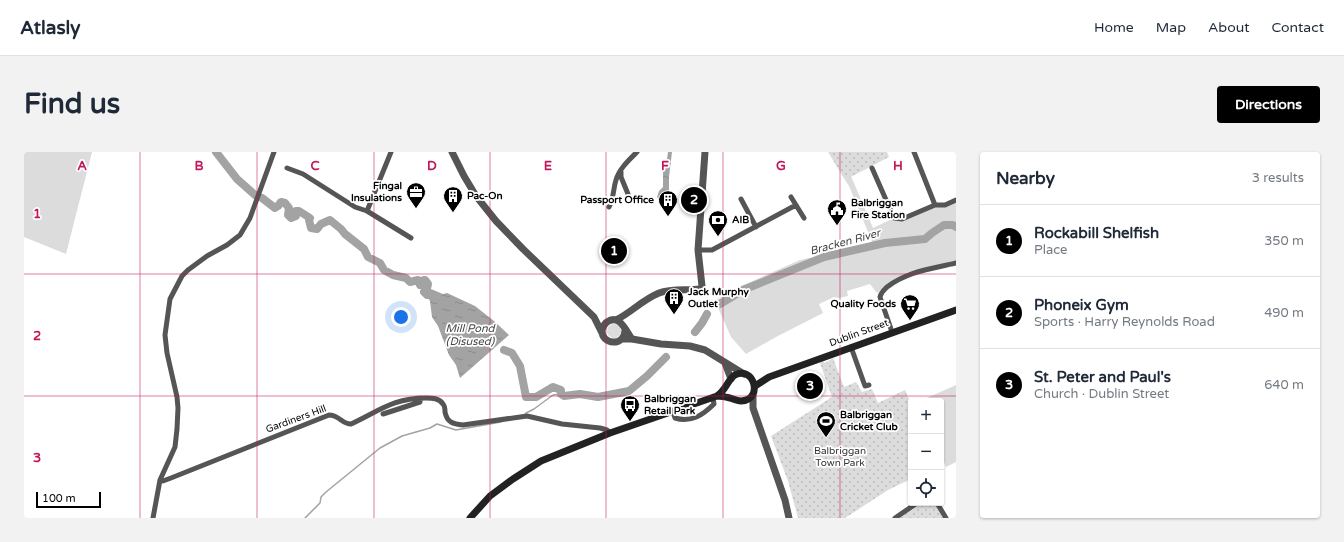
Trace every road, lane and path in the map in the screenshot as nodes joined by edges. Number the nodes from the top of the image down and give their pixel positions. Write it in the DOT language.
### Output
graph roads {
  1 [pos="274,152"];
  2 [pos="391,152"];
  3 [pos="452,152"];
  4 [pos="636,152"];
  5 [pos="705,152"];
  6 [pos="914,152"];
  7 [pos="287,168"];
  8 [pos="872,168"];
  9 [pos="622,169"];
  10 [pos="628,194"];
  11 [pos="791,197"];
  12 [pos="741,199"];
  13 [pos="956,200"];
  14 [pos="935,205"];
  15 [pos="796,206"];
  16 [pos="609,207"];
  17 [pos="366,211"];
  18 [pos="804,218"];
  19 [pos="756,227"];
  20 [pos="411,238"];
  21 [pos="698,250"];
  22 [pos="956,263"];
  23 [pos="956,310"];
  24 [pos="626,315"];
  25 [pos="594,317"];
  26 [pos="613,320"];
  27 [pos="625,328"];
  28 [pos="892,332"];
  29 [pos="602,333"];
  30 [pos="632,338"];
  31 [pos="622,339"];
  32 [pos="851,347"];
  33 [pos="725,363"];
  34 [pos="746,375"];
  35 [pos="769,377"];
  36 [pos="729,382"];
  37 [pos="869,385"];
  38 [pos="755,386"];
  39 [pos="753,395"];
  40 [pos="715,397"];
  41 [pos="420,398"];
  42 [pos="734,399"];
  43 [pos="742,401"];
  44 [pos="673,412"];
  45 [pos="383,414"];
  46 [pos="755,414"];
  47 [pos="610,433"];
  48 [pos="160,480"];
  49 [pos="913,506"];
  50 [pos="939,506"];
  51 [pos="154,518"];
  52 [pos="470,518"];
  53 [pos="789,518"];
  54 [pos="895,518"];
  55 [pos="946,518"];
  1 -- 48 [label="street"];
  2 -- 17 [label="street"];
  3 -- 25 [label="street"];
  4 -- 9 [label="street"];
  5 -- 21 [label="street"];
  6 -- 14 [label="street"];
  7 -- 17 [label="street"];
  8 -- 14 [label="street"];
  9 -- 10 [label="street"];
  9 -- 16 [label="street"];
  11 -- 15 [label="street"];
  12 -- 19 [label="street"];
  13 -- 14 [label="street"];
  15 -- 18 [label="street"];
  15 -- 19 [label="street"];
  17 -- 20 [label="street"];
  19 -- 21 [label="street"];
  21 -- 24 [label="street"];
  22 -- 28 [label="street"];
  23 -- 28 [label="main road, Dublin Street"];
  24 -- 26 [label="street"];
  24 -- 27 [label="street"];
  25 -- 26 [label="street"];
  25 -- 29 [label="street"];
  26 -- 27 [label="street"];
  26 -- 29 [label="street"];
  27 -- 30 [label="street"];
  27 -- 31 [label="street"];
  28 -- 32 [label="main road, Dublin Street"];
  29 -- 31 [label="street"];
  30 -- 31 [label="street"];
  30 -- 33 [label="street"];
  32 -- 35 [label="main road, Dublin Street"];
  32 -- 37 [label="street"];
  33 -- 34 [label="street"];
  33 -- 36 [label="street"];
  34 -- 35 [label="main road, Dublin Street"];
  34 -- 36 [label="main road"];
  34 -- 38 [label="main road"];
  35 -- 38 [label="main road, Dublin Street"];
  36 -- 40 [label="main road"];
  36 -- 42 [label="main road"];
  38 -- 39 [label="main road"];
  39 -- 43 [label="main road"];
  39 -- 46 [label="street"];
  40 -- 42 [label="main road"];
  40 -- 44 [label="main road"];
  40 -- 44 [label="street"];
  41 -- 45 [label="street"];
  41 -- 47 [label="street, Gardiners Hill"];
  41 -- 48 [label="street, Gardiners Hill"];
  42 -- 43 [label="main road"];
  43 -- 46 [label="street"];
  44 -- 47 [label="main road"];
  46 -- 53 [label="street"];
  47 -- 52 [label="main road"];
  48 -- 51 [label="street"];
  49 -- 54 [label="street"];
  50 -- 55 [label="street"];
}
